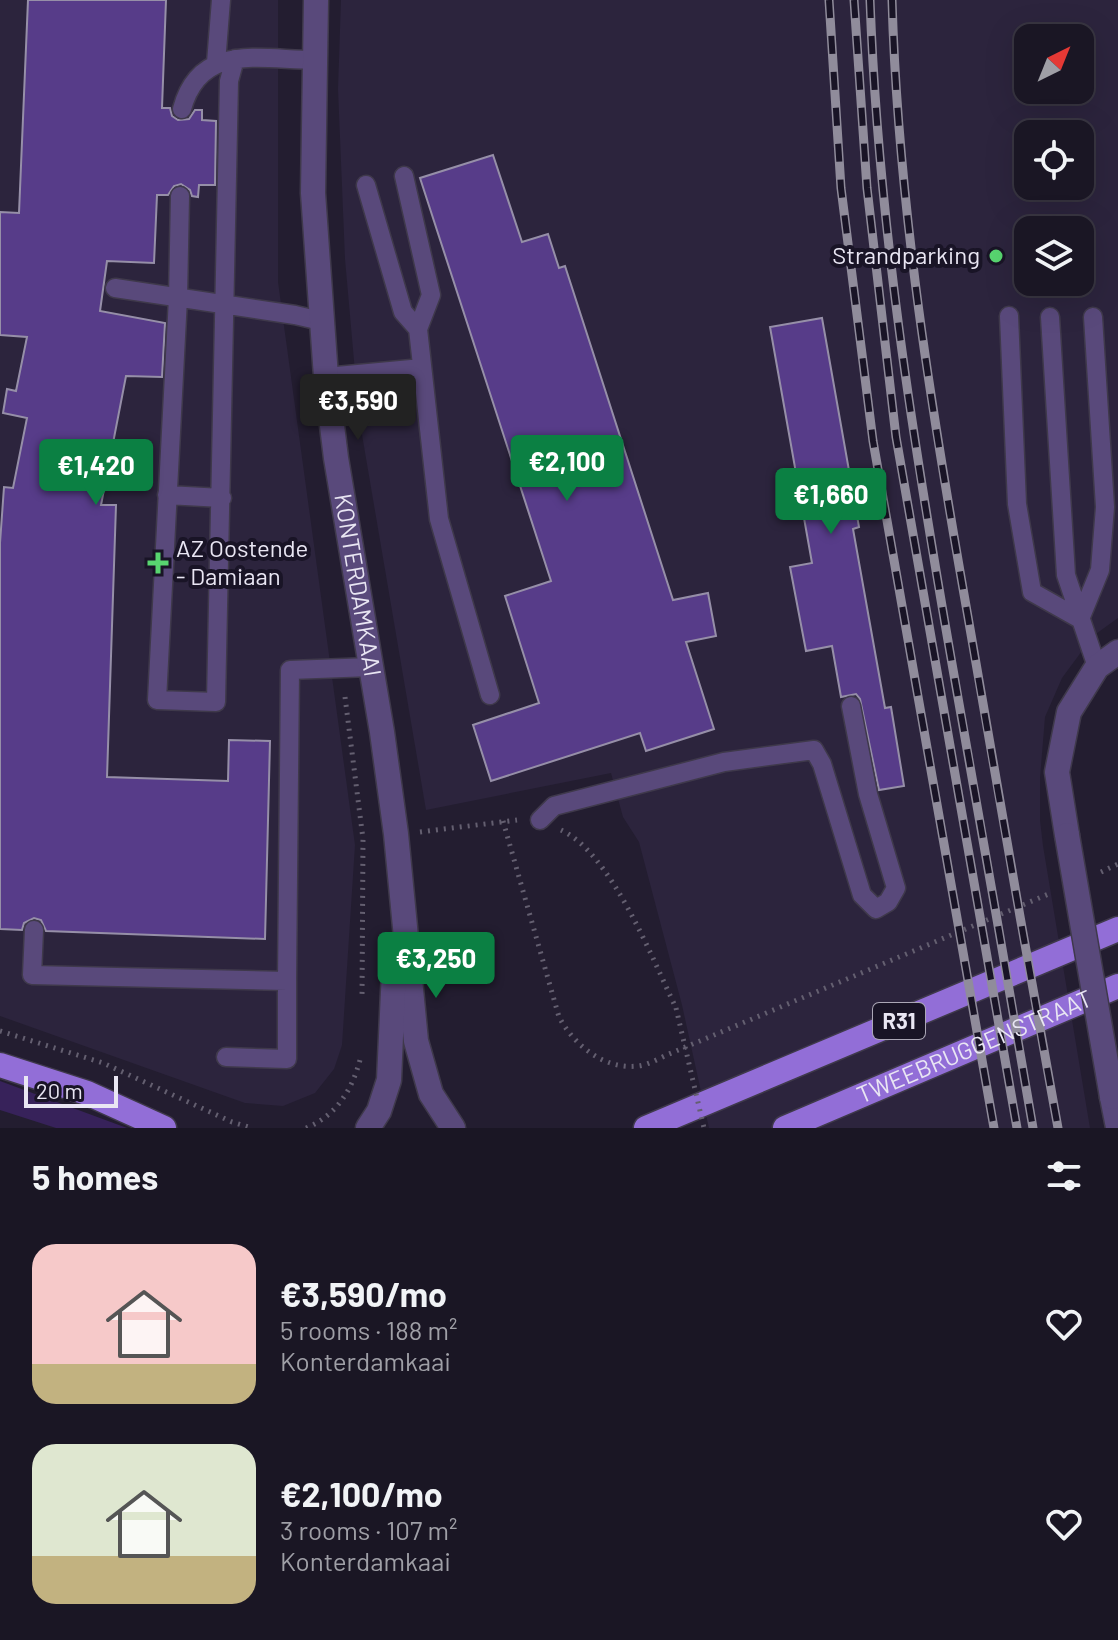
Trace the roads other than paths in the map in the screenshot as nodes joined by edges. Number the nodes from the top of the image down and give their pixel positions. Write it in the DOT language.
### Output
graph roads {
  1 [pos="221,0"];
  2 [pos="316,0"];
  3 [pos="315,60"];
  4 [pos="225,61"];
  5 [pos="182,109"];
  6 [pos="404,176"];
  7 [pos="366,185"];
  8 [pos="180,196"];
  9 [pos="115,288"];
  10 [pos="178,298"];
  11 [pos="224,304"];
  12 [pos="1009,316"];
  13 [pos="1050,317"];
  14 [pos="1093,317"];
  15 [pos="321,321"];
  16 [pos="418,329"];
  17 [pos="422,368"];
  18 [pos="326,377"];
  19 [pos="167,495"];
  20 [pos="222,498"];
  21 [pos="1080,619"];
  22 [pos="1118,652"];
  23 [pos="371,667"];
  24 [pos="1097,667"];
  25 [pos="490,695"];
  26 [pos="851,706"];
  27 [pos="540,820"];
  28 [pos="399,881"];
  29 [pos="1118,929"];
  30 [pos="34,930"];
  31 [pos="287,981"];
  32 [pos="1118,986"];
  33 [pos="226,1057"];
  34 [pos="0,1065"];
  35 [pos="1118,1127"];
  36 [pos="164,1128"];
  37 [pos="368,1128"];
  38 [pos="453,1128"];
  39 [pos="646,1128"];
  40 [pos="785,1128"];
  1 -- 4 [label="lane"];
  2 -- 3 [label="street, KONTERDAMKAAI"];
  3 -- 4 [label="lane"];
  3 -- 15 [label="street, KONTERDAMKAAI"];
  4 -- 5 [label="lane"];
  4 -- 11 [label="lane"];
  6 -- 16 [label="lane"];
  7 -- 16 [label="lane"];
  8 -- 10 [label="lane"];
  9 -- 10 [label="lane"];
  10 -- 11 [label="lane"];
  10 -- 19 [label="lane"];
  11 -- 15 [label="lane"];
  11 -- 20 [label="lane"];
  12 -- 21 [label="lane"];
  13 -- 21 [label="lane"];
  14 -- 21 [label="lane"];
  15 -- 18 [label="street, KONTERDAMKAAI"];
  16 -- 17 [label="lane"];
  17 -- 18 [label="lane"];
  17 -- 25 [label="lane"];
  18 -- 23 [label="street, KONTERDAMKAAI"];
  19 -- 20 [label="lane"];
  19 -- 20 [label="lane"];
  21 -- 24 [label="lane"];
  22 -- 24 [label="street"];
  23 -- 28 [label="street, KONTERDAMKAAI"];
  23 -- 31 [label="lane"];
  24 -- 35 [label="street, bridge"];
  26 -- 27 [label="lane"];
  28 -- 37 [label="street, KONTERDAMKAAI"];
  28 -- 38 [label="street, KONTERDAMKAAI"];
  29 -- 39 [label="main road, R31"];
  30 -- 31 [label="lane"];
  31 -- 33 [label="lane"];
  32 -- 40 [label="main road, TWEEBRUGGENSTRAAT / R31"];
  34 -- 36 [label="main road"];
}
